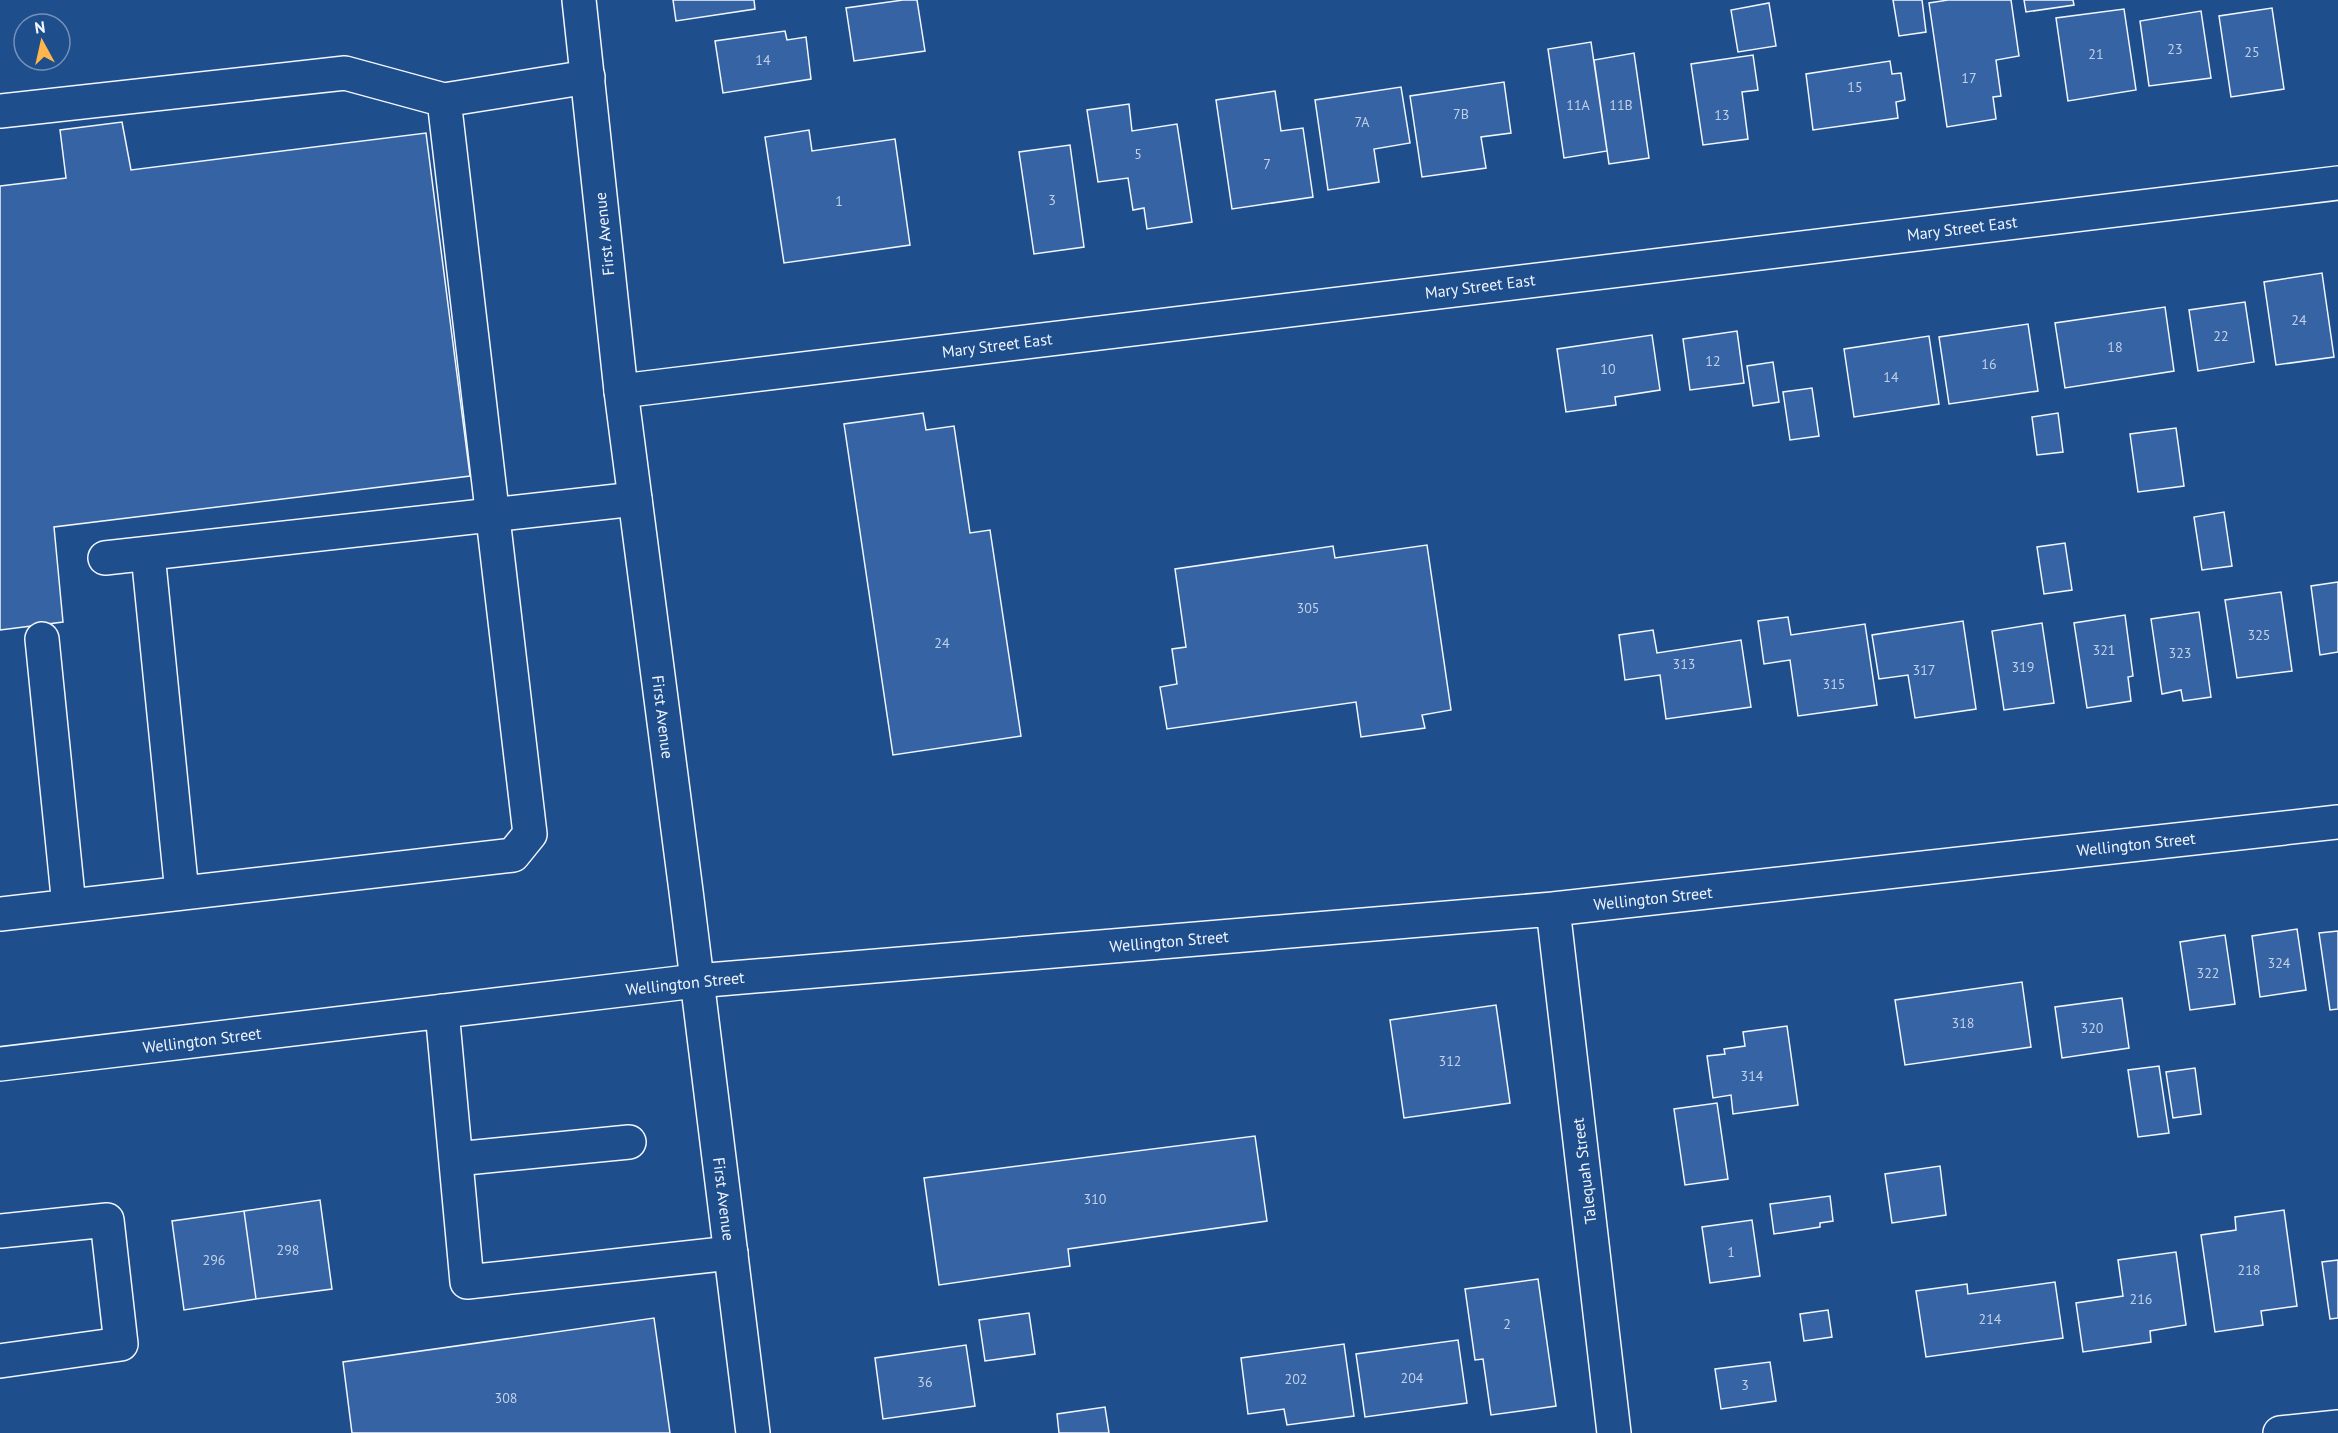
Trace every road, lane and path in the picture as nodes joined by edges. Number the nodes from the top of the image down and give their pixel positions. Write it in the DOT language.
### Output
graph roads {
  1 [pos="579,0"];
  2 [pos="588,77"];
  3 [pos="444,99"];
  4 [pos="0,111"];
  5 [pos="2338,183"];
  6 [pos="621,391"];
  7 [pos="635,499"];
  8 [pos="493,516"];
  9 [pos="148,554"];
  10 [pos="105,558"];
  11 [pos="42,639"];
  12 [pos="2338,822"];
  13 [pos="182,893"];
  14 [pos="69,906"];
  15 [pos="1553,909"];
  16 [pos="0,914"];
  17 [pos="696,981"];
  18 [pos="442,1011"];
  19 [pos="0,1064"];
  20 [pos="630,1142"];
  21 [pos="456,1159"];
  22 [pos="0,1231"];
  23 [pos="731,1253"];
  24 [pos="0,1361"];
  25 [pos="2338,1426"];
  26 [pos="753,1433"];
  27 [pos="1614,1433"];
  28 [pos="2280,1433"];
  1 -- 2 [label="street, First Avenue"];
  2 -- 3 [label="street"];
  2 -- 6 [label="street, First Avenue"];
  3 -- 4 [label="street"];
  3 -- 8 [label="street"];
  5 -- 6 [label="street, Mary Street East"];
  6 -- 7 [label="street, First Avenue"];
  7 -- 8 [label="street"];
  7 -- 17 [label="street, First Avenue"];
  8 -- 9 [label="street"];
  8 -- 13 [label="street"];
  9 -- 10 [label="street"];
  9 -- 13 [label="street"];
  11 -- 14 [label="street"];
  12 -- 15 [label="street, Wellington Street"];
  13 -- 14 [label="street"];
  14 -- 16 [label="street"];
  15 -- 17 [label="street, Wellington Street"];
  15 -- 27 [label="street, Talequah Street"];
  17 -- 18 [label="street, Wellington Street"];
  17 -- 23 [label="street, First Avenue"];
  18 -- 19 [label="street, Wellington Street"];
  18 -- 21 [label="street"];
  20 -- 21 [label="street"];
  21 -- 23 [label="street"];
  22 -- 24 [label="street"];
  23 -- 26 [label="street, First Avenue"];
  25 -- 28 [label="street"];
}
